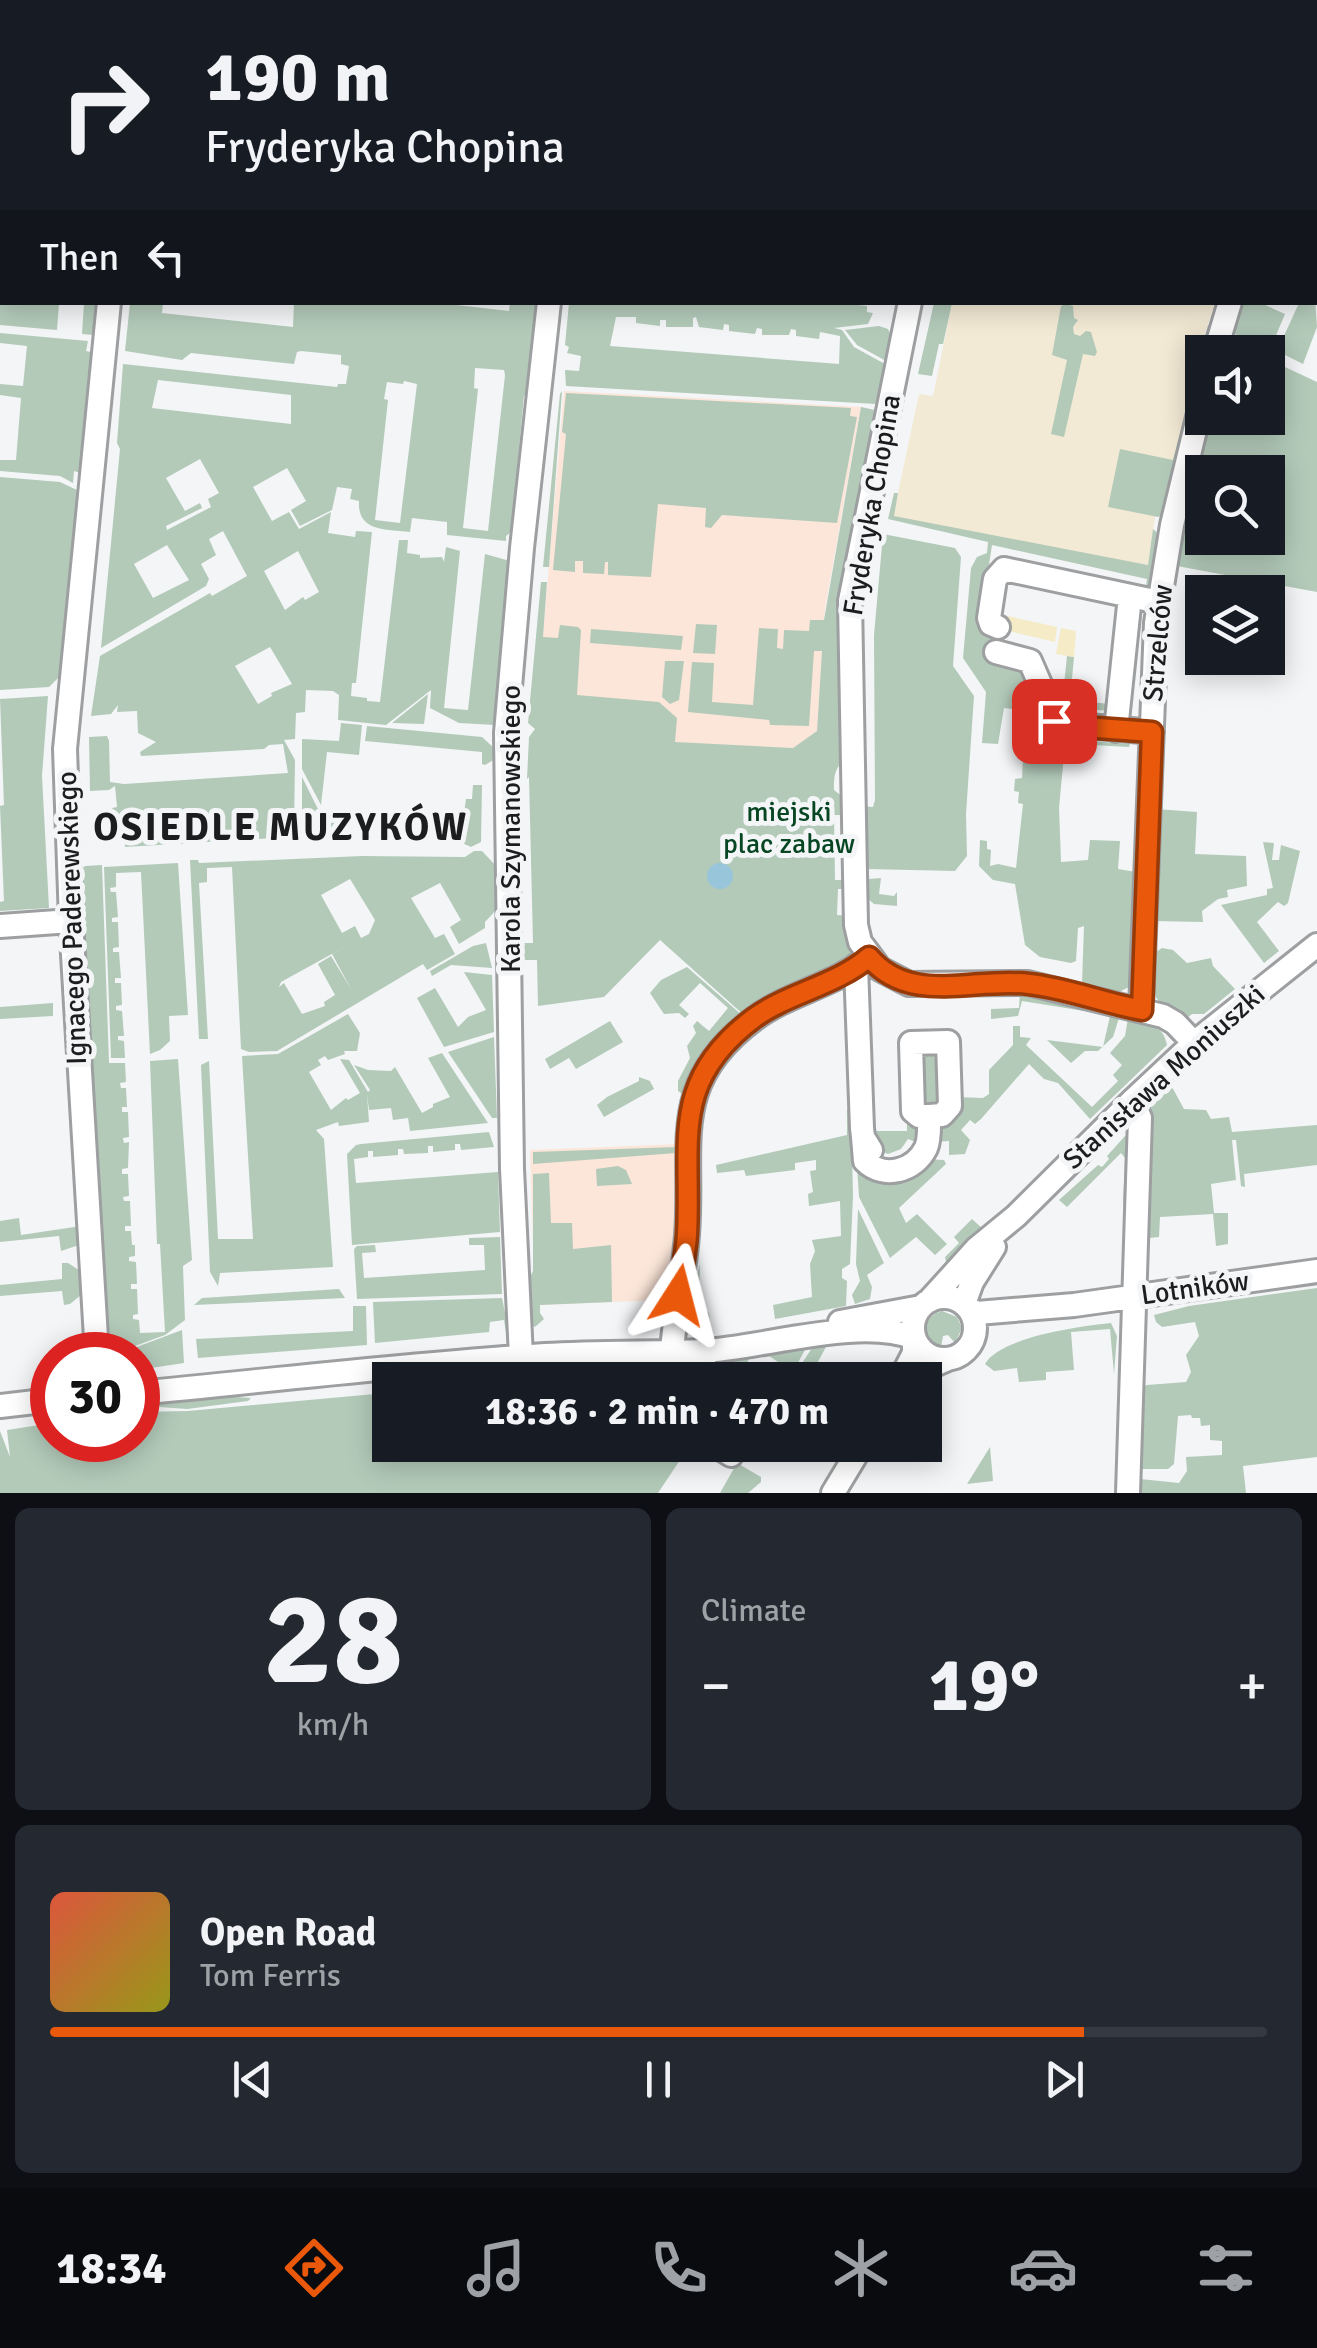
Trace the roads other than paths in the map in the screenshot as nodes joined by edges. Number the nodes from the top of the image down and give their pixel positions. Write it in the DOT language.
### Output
graph roads {
  1 [pos="109,305"];
  2 [pos="549,305"];
  3 [pos="909,305"];
  4 [pos="1229,305"];
  5 [pos="1220,335"];
  6 [pos="1194,435"];
  7 [pos="1130,596"];
  8 [pos="1159,602"];
  9 [pos="998,626"];
  10 [pos="996,652"];
  11 [pos="1116,730"];
  12 [pos="1152,732"];
  13 [pos="71,921"];
  14 [pos="0,926"];
  15 [pos="1317,945"];
  16 [pos="862,962"];
  17 [pos="890,976"];
  18 [pos="857,998"];
  19 [pos="1142,1010"];
  20 [pos="1194,1043"];
  21 [pos="1132,1100"];
  22 [pos="929,1116"];
  23 [pos="863,1137"];
  24 [pos="912,1141"];
  25 [pos="1016,1216"];
  26 [pos="1317,1271"];
  27 [pos="1137,1296"];
  28 [pos="925,1304"];
  29 [pos="1074,1305"];
  30 [pos="966,1307"];
  31 [pos="96,1332"];
  32 [pos="809,1334"];
  33 [pos="914,1338"];
  34 [pos="971,1344"];
  35 [pos="672,1350"];
  36 [pos="704,1351"];
  37 [pos="521,1357"];
  38 [pos="948,1359"];
  39 [pos="704,1362"];
  40 [pos="909,1362"];
  41 [pos="941,1362"];
  42 [pos="160,1391"];
  43 [pos="30,1403"];
  44 [pos="0,1406"];
  45 [pos="852,1462"];
  46 [pos="868,1462"];
  47 [pos="833,1493"];
  48 [pos="850,1493"];
  49 [pos="1128,1493"];
  1 -- 13 [label="street, Ignacego Paderewskiego"];
  2 -- 37 [label="street, Karola Szymanowskiego"];
  3 -- 16 [label="street, Fryderyka Chopina"];
  4 -- 5 [label="street"];
  6 -- 8 [label="street, Strzelców"];
  7 -- 8 [label="street"];
  7 -- 9 [label="street"];
  7 -- 11 [label="street"];
  8 -- 12 [label="street, Strzelców"];
  10 -- 11 [label="street"];
  11 -- 12 [label="street"];
  12 -- 19 [label="street, Strzelców"];
  13 -- 14 [label="street"];
  13 -- 31 [label="street, Ignacego Paderewskiego"];
  15 -- 20 [label="street, Stanisława Moniuszki"];
  16 -- 17 [label="street"];
  16 -- 18 [label="street, Fryderyka Chopina"];
  16 -- 35 [label="street"];
  17 -- 18 [label="street"];
  17 -- 19 [label="street"];
  18 -- 23 [label="street, Fryderyka Chopina"];
  19 -- 20 [label="street"];
  20 -- 21 [label="street, Stanisława Moniuszki"];
  21 -- 25 [label="street, Stanisława Moniuszki"];
  21 -- 27 [label="street"];
  22 -- 22 [label="street"];
  22 -- 23 [label="street"];
  23 -- 24 [label="street"];
  25 -- 28 [label="street, Stanisława Moniuszki"];
  25 -- 30 [label="street, Stanisława Moniuszki"];
  26 -- 27 [label="street, Lotników"];
  27 -- 29 [label="street, Lotników"];
  27 -- 49 [label="street"];
  28 -- 30 [label="street"];
  28 -- 32 [label="street"];
  28 -- 33 [label="street"];
  29 -- 30 [label="street, Lotników"];
  29 -- 34 [label="street, Lotników"];
  30 -- 34 [label="street"];
  32 -- 33 [label="street"];
  32 -- 36 [label="street"];
  33 -- 38 [label="street"];
  33 -- 40 [label="street"];
  34 -- 38 [label="street"];
  35 -- 36 [label="street"];
  35 -- 37 [label="street"];
  36 -- 39 [label="street"];
  37 -- 42 [label="street"];
  38 -- 41 [label="street"];
  43 -- 44 [label="street"];
  45 -- 47 [label="street"];
  46 -- 48 [label="street"];
}
